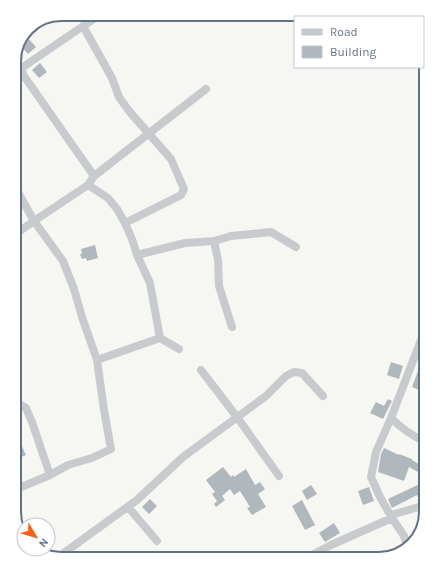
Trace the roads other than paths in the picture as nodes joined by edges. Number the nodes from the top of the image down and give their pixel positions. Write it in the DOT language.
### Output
graph roads {
  1 [pos="90,21"];
  2 [pos="83,26"];
  3 [pos="206,89"];
  4 [pos="149,134"];
  5 [pos="94,176"];
  6 [pos="88,185"];
  7 [pos="21,198"];
  8 [pos="34,221"];
  9 [pos="125,223"];
  10 [pos="21,230"];
  11 [pos="214,240"];
  12 [pos="296,247"];
  13 [pos="136,255"];
  14 [pos="232,327"];
  15 [pos="160,338"];
  16 [pos="419,346"];
  17 [pos="179,349"];
  18 [pos="97,360"];
  19 [pos="201,370"];
  20 [pos="323,396"];
  21 [pos="21,405"];
  22 [pos="237,417"];
  23 [pos="391,418"];
  24 [pos="419,439"];
  25 [pos="50,476"];
  26 [pos="279,476"];
  27 [pos="21,487"];
  28 [pos="128,507"];
  29 [pos="419,507"];
  30 [pos="391,517"];
  31 [pos="157,541"];
  32 [pos="406,541"];
  33 [pos="65,552"];
  34 [pos="318,552"];
  1 -- 2 [label="street"];
  2 -- 4 [label="street"];
  2 -- 5 [label="street"];
  3 -- 4 [label="street"];
  4 -- 5 [label="street"];
  4 -- 9 [label="street"];
  5 -- 6 [label="street"];
  6 -- 8 [label="street"];
  6 -- 9 [label="street"];
  7 -- 8 [label="street"];
  8 -- 10 [label="street"];
  8 -- 18 [label="street"];
  9 -- 13 [label="street"];
  11 -- 12 [label="street"];
  11 -- 13 [label="street"];
  11 -- 14 [label="street"];
  13 -- 15 [label="street"];
  15 -- 17 [label="street"];
  15 -- 18 [label="street"];
  16 -- 23 [label="street"];
  18 -- 25 [label="street"];
  19 -- 22 [label="street"];
  20 -- 22 [label="street"];
  21 -- 25 [label="street"];
  22 -- 26 [label="street"];
  22 -- 28 [label="street"];
  23 -- 24 [label="street"];
  23 -- 30 [label="street"];
  25 -- 27 [label="street"];
  28 -- 31 [label="street"];
  28 -- 33 [label="street"];
  29 -- 30 [label="street"];
  30 -- 32 [label="street"];
  30 -- 34 [label="street"];
}
